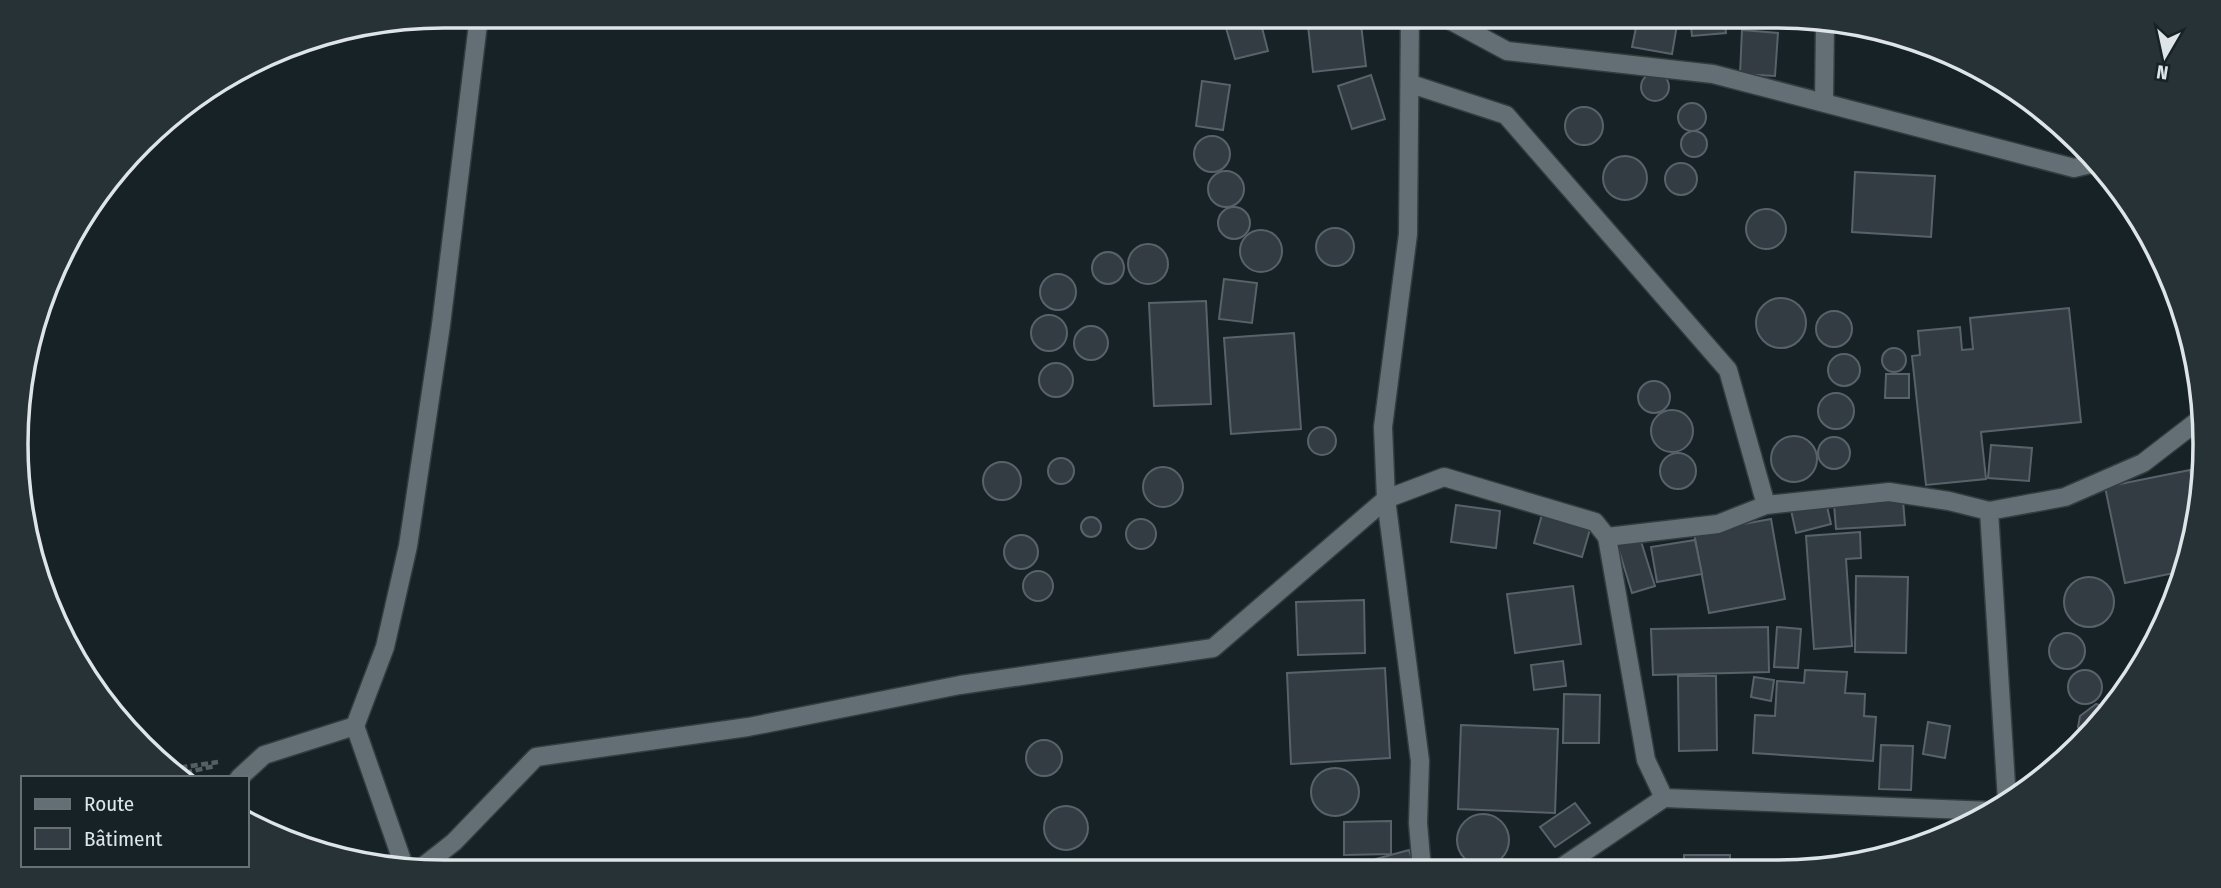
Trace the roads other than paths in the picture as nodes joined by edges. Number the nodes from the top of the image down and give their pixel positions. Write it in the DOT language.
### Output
graph roads {
  1 [pos="477,28"];
  2 [pos="1410,28"];
  3 [pos="1464,28"];
  4 [pos="1825,31"];
  5 [pos="1410,84"];
  6 [pos="1824,101"];
  7 [pos="2086,165"];
  8 [pos="2192,425"];
  9 [pos="1386,499"];
  10 [pos="1766,505"];
  11 [pos="1989,511"];
  12 [pos="1607,537"];
  13 [pos="355,726"];
  14 [pos="241,776"];
  15 [pos="2006,791"];
  16 [pos="1664,798"];
  17 [pos="1973,810"];
  18 [pos="401,857"];
  19 [pos="432,860"];
  20 [pos="1421,860"];
  21 [pos="1572,860"];
  1 -- 13 [label="street"];
  2 -- 5 [label="street"];
  3 -- 6 [label="street"];
  4 -- 6 [label="street"];
  5 -- 9 [label="street"];
  5 -- 10 [label="street"];
  6 -- 7 [label="street"];
  8 -- 11 [label="street"];
  9 -- 12 [label="street"];
  9 -- 19 [label="street"];
  9 -- 20 [label="street"];
  10 -- 11 [label="street"];
  10 -- 12 [label="street"];
  11 -- 15 [label="street"];
  12 -- 16 [label="street"];
  13 -- 14 [label="street"];
  13 -- 18 [label="street"];
  16 -- 17 [label="street"];
  16 -- 21 [label="street"];
}
